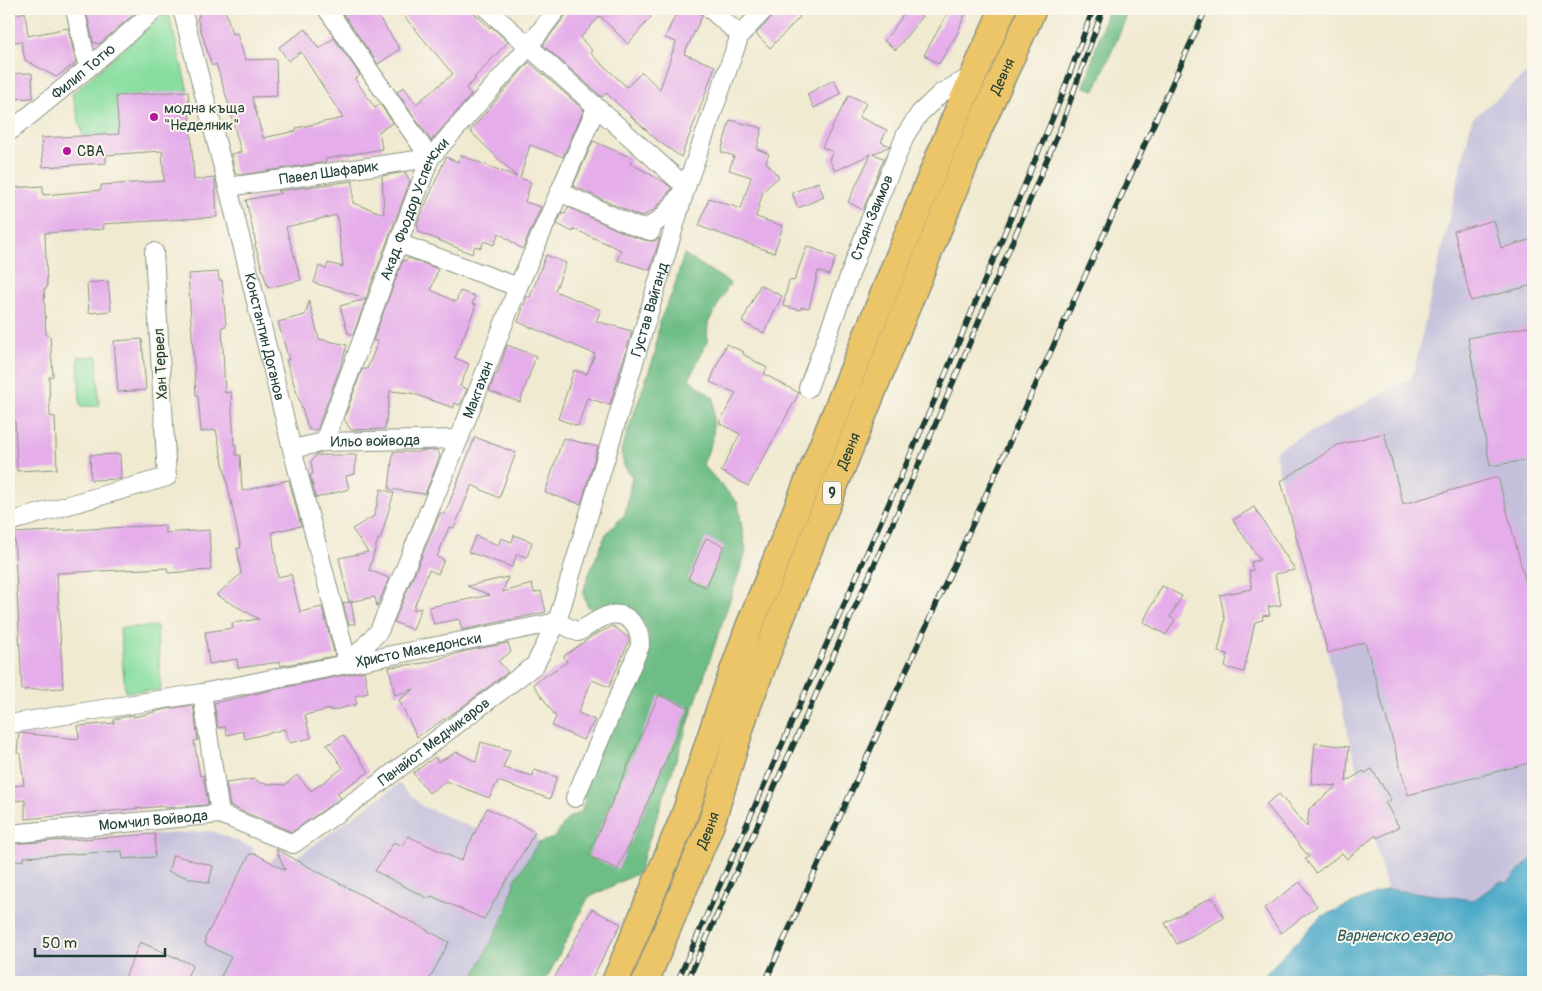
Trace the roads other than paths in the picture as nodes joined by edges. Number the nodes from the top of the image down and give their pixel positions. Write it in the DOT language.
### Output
graph roads {
  1 [pos="75,9"];
  2 [pos="156,9"];
  3 [pos="182,9"];
  4 [pos="327,9"];
  5 [pos="487,9"];
  6 [pos="557,9"];
  7 [pos="710,9"];
  8 [pos="765,9"];
  9 [pos="1003,9"];
  10 [pos="1033,9"];
  11 [pos="740,34"];
  12 [pos="529,46"];
  13 [pos="88,68"];
  14 [pos="974,75"];
  15 [pos="596,108"];
  16 [pos="9,132"];
  17 [pos="430,158"];
  18 [pos="228,187"];
  19 [pos="686,187"];
  20 [pos="560,192"];
  21 [pos="641,228"];
  22 [pos="671,237"];
  23 [pos="398,242"];
  24 [pos="154,252"];
  25 [pos="518,287"];
  26 [pos="808,388"];
  27 [pos="459,439"];
  28 [pos="324,442"];
  29 [pos="292,450"];
  30 [pos="9,522"];
  31 [pos="557,622"];
  32 [pos="348,664"];
  33 [pos="202,693"];
  34 [pos="9,724"];
  35 [pos="575,798"];
  36 [pos="220,814"];
  37 [pos="9,834"];
  38 [pos="293,844"];
  39 [pos="615,982"];
  40 [pos="645,982"];
  1 -- 13 [label="street"];
  2 -- 13 [label="street, Филип Тотю"];
  3 -- 18 [label="street, Константин Доганов"];
  4 -- 17 [label="street"];
  5 -- 12 [label="street"];
  6 -- 12 [label="street, Акад. Фьодор Успенски"];
  7 -- 11 [label="street"];
  8 -- 11 [label="street, Густав Вайганд"];
  9 -- 14 [label="highway, Девня / 9"];
  10 -- 40 [label="highway, Девня / 9"];
  11 -- 19 [label="street, Густав Вайганд"];
  12 -- 15 [label="street"];
  12 -- 17 [label="street, Акад. Фьодор Успенски"];
  13 -- 16 [label="street, Филип Тотю"];
  14 -- 26 [label="street, Стоян Заимов"];
  14 -- 39 [label="highway, Девня / 9"];
  15 -- 19 [label="street"];
  15 -- 20 [label="street, Макгахан"];
  17 -- 18 [label="street, Павел Шафарик"];
  17 -- 23 [label="street, Акад. Фьодор Успенски"];
  18 -- 29 [label="street, Константин Доганов"];
  19 -- 21 [label="street"];
  19 -- 22 [label="street, Густав Вайганд"];
  20 -- 21 [label="street"];
  20 -- 25 [label="street, Макгахан"];
  21 -- 22 [label="street"];
  22 -- 31 [label="street, Густав Вайганд"];
  23 -- 25 [label="street"];
  23 -- 28 [label="street, Акад. Фьодор Успенски"];
  24 -- 30 [label="street, Хан Тервел"];
  25 -- 27 [label="street, Макгахан"];
  27 -- 28 [label="street, Ильо войвода"];
  27 -- 32 [label="street, Макгахан"];
  28 -- 29 [label="street, Ильо войвода"];
  29 -- 32 [label="street, Константин Доганов"];
  31 -- 32 [label="street, Христо Македонски"];
  31 -- 35 [label="street"];
  31 -- 38 [label="street, Панайот Медникаров"];
  32 -- 33 [label="street, Христо Македонски"];
  33 -- 34 [label="street, Христо Македонски"];
  33 -- 36 [label="street"];
  36 -- 37 [label="street, Момчил Войвода"];
  36 -- 38 [label="street, Момчил Войвода"];
}
